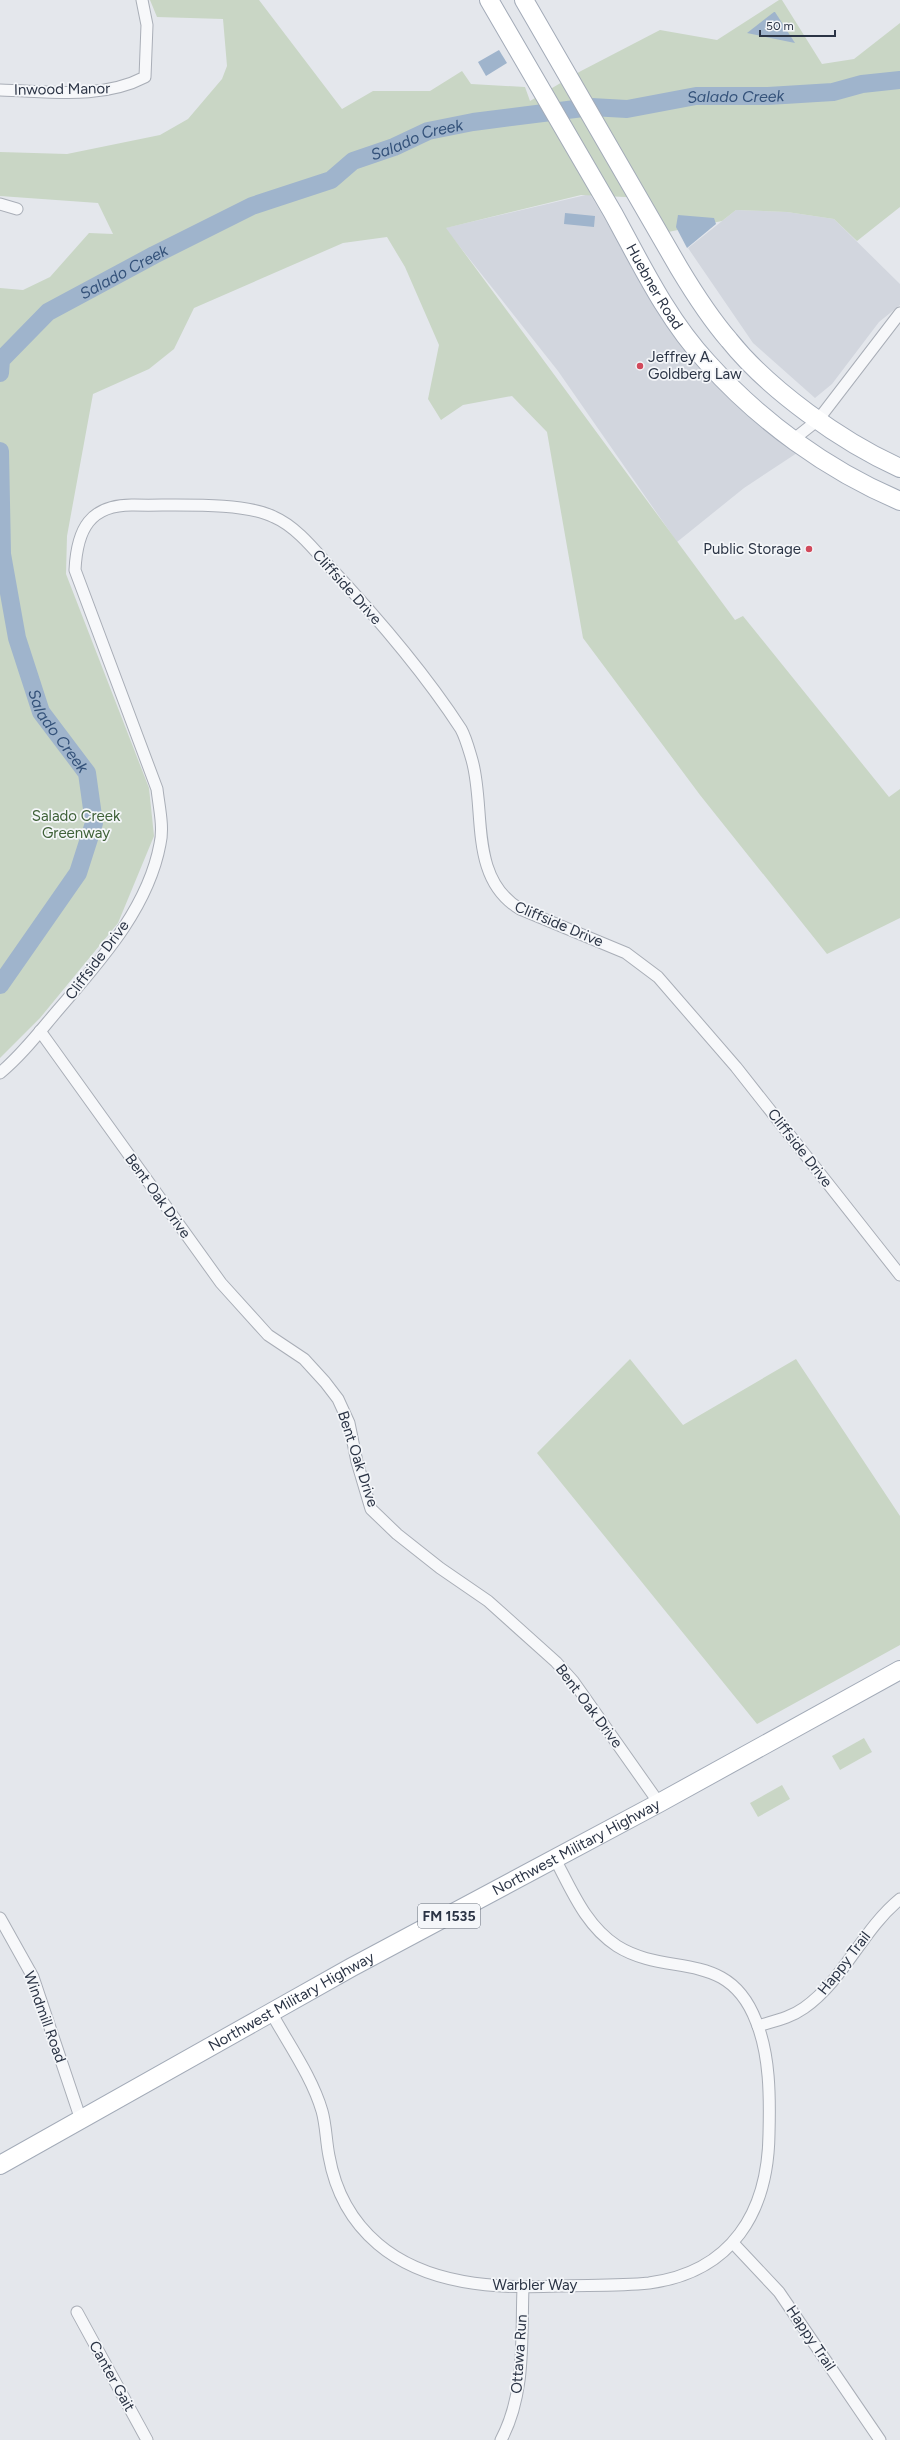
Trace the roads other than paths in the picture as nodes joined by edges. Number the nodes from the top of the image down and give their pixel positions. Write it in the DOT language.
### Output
graph roads {
  1 [pos="142,0"];
  2 [pos="489,0"];
  3 [pos="528,6"];
  4 [pos="505,27"];
  5 [pos="0,90"];
  6 [pos="0,204"];
  7 [pos="17,209"];
  8 [pos="898,318"];
  9 [pos="818,420"];
  10 [pos="794,440"];
  11 [pos="900,468"];
  12 [pos="900,501"];
  13 [pos="40,1031"];
  14 [pos="0,1073"];
  15 [pos="900,1275"];
  16 [pos="900,1670"];
  17 [pos="659,1803"];
  18 [pos="555,1859"];
  19 [pos="900,1899"];
  20 [pos="0,1918"];
  21 [pos="272,2014"];
  22 [pos="758,2026"];
  23 [pos="81,2120"];
  24 [pos="0,2165"];
  25 [pos="733,2243"];
  26 [pos="523,2288"];
  27 [pos="77,2312"];
  28 [pos="147,2440"];
  29 [pos="501,2440"];
  30 [pos="880,2440"];
  1 -- 5 [label="street, Inwood Manor"];
  2 -- 4 [label="main road, Huebner Road"];
  3 -- 4 [label="main road"];
  3 -- 9 [label="main road, Huebner Road"];
  4 -- 10 [label="main road, Huebner Road"];
  6 -- 7 [label="street"];
  8 -- 9 [label="street"];
  9 -- 10 [label="street"];
  9 -- 11 [label="main road, Huebner Road"];
  10 -- 12 [label="main road, Huebner Road"];
  13 -- 14 [label="street, Cliffside Drive"];
  13 -- 15 [label="street, Cliffside Drive"];
  13 -- 17 [label="street, Bent Oak Drive"];
  16 -- 17 [label="main road, Northwest Military Highway / FM 1535"];
  17 -- 18 [label="main road, Northwest Military Highway / FM 1535"];
  18 -- 21 [label="main road, Northwest Military Highway / FM 1535"];
  18 -- 22 [label="street, Warbler Way"];
  19 -- 22 [label="street, Happy Trail"];
  20 -- 23 [label="street, Windmill Road"];
  21 -- 23 [label="main road, Northwest Military Highway / FM 1535"];
  21 -- 26 [label="street, Warbler Way"];
  22 -- 25 [label="street, Warbler Way"];
  23 -- 24 [label="main road, Northwest Military Highway / FM 1535"];
  25 -- 26 [label="street, Warbler Way"];
  25 -- 30 [label="street, Happy Trail"];
  26 -- 29 [label="street, Ottawa Run"];
  27 -- 28 [label="street, Canter Gait"];
}
